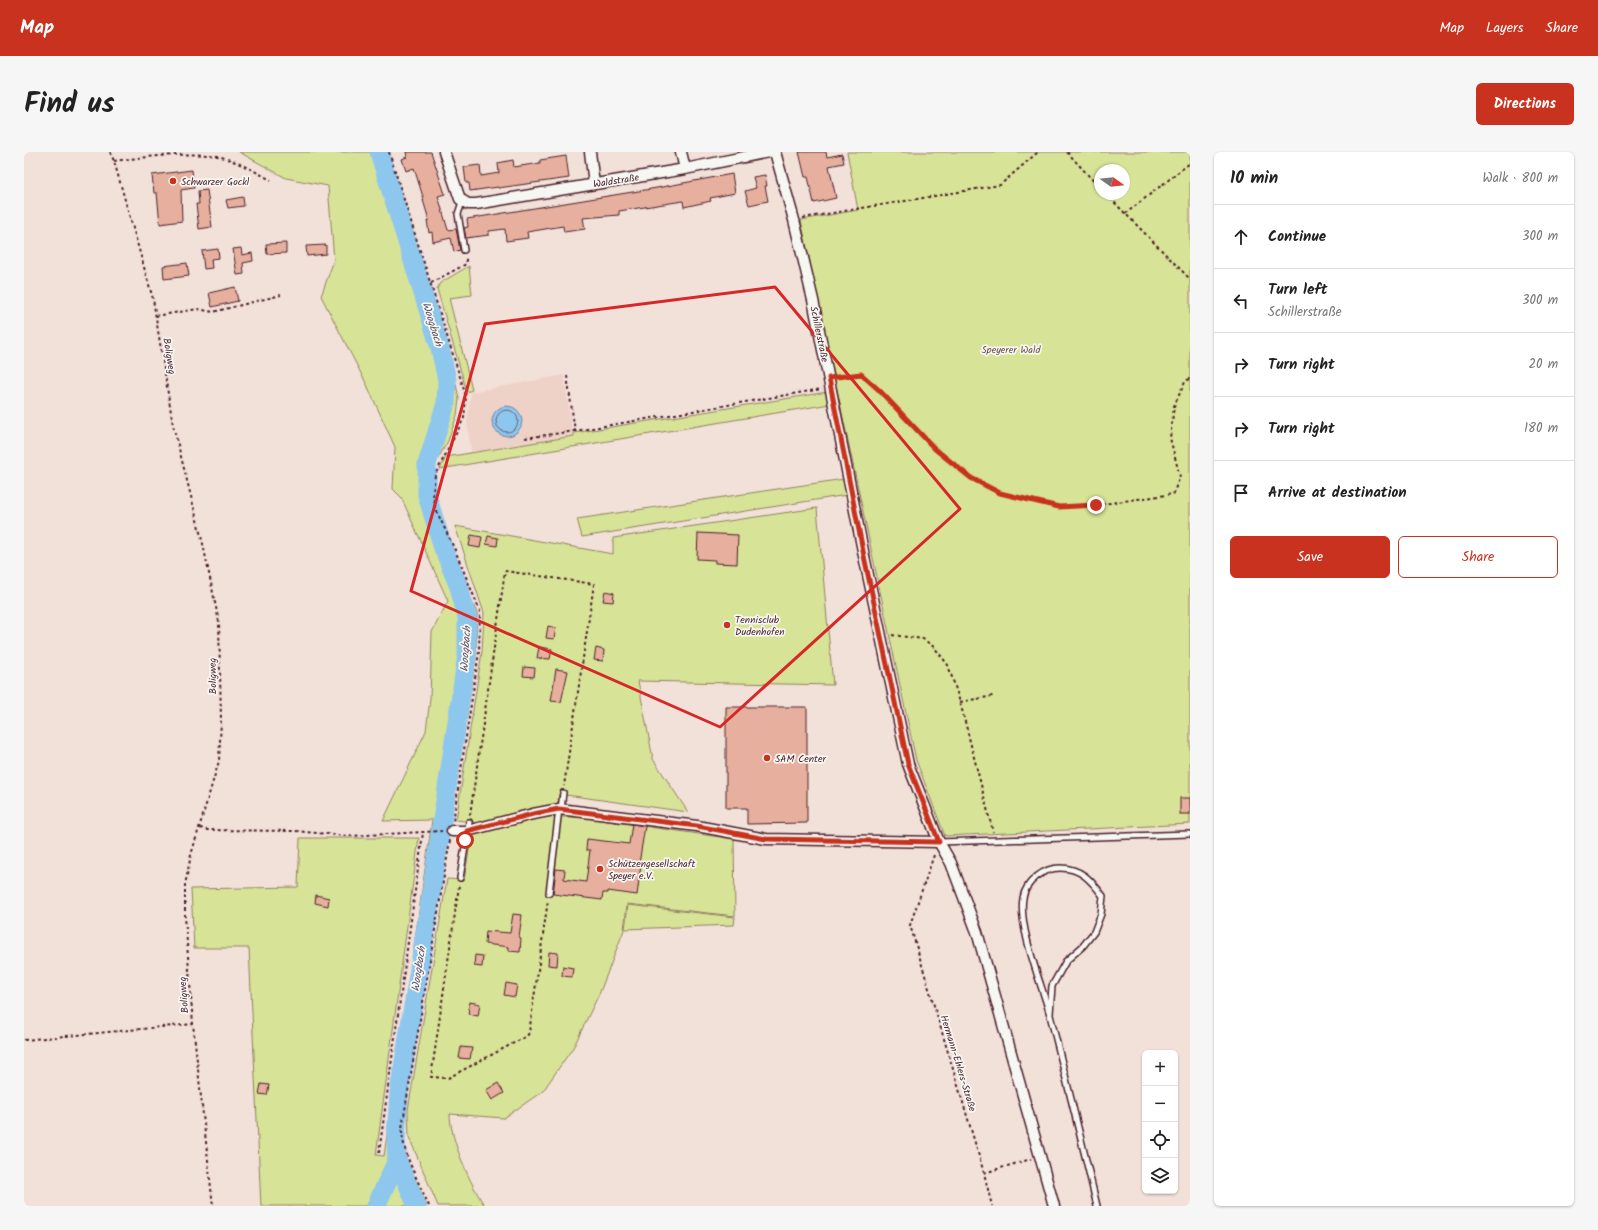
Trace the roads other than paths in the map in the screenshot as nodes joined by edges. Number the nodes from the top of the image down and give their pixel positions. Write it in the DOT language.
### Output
graph roads {
  1 [pos="444,152"];
  2 [pos="590,152"];
  3 [pos="681,152"];
  4 [pos="769,152"];
  5 [pos="775,152"];
  6 [pos="684,169"];
  7 [pos="594,184"];
  8 [pos="462,202"];
  9 [pos="464,250"];
  10 [pos="563,793"];
  11 [pos="560,809"];
  12 [pos="468,827"];
  13 [pos="450,831"];
  14 [pos="1190,834"];
  15 [pos="939,842"];
  16 [pos="460,878"];
  17 [pos="549,893"];
  18 [pos="1050,1014"];
  19 [pos="1054,1206"];
  20 [pos="1097,1206"];
  1 -- 8 [label="street"];
  2 -- 7 [label="street"];
  3 -- 6 [label="street"];
  4 -- 6 [label="street, Waldstraße"];
  5 -- 15 [label="street, Schillerstraße"];
  6 -- 7 [label="street, Waldstraße"];
  7 -- 8 [label="street, Waldstraße"];
  8 -- 9 [label="lane"];
  10 -- 11 [label="lane"];
  11 -- 12 [label="street"];
  11 -- 15 [label="street"];
  11 -- 17 [label="lane"];
  12 -- 13 [label="street"];
  12 -- 16 [label="lane"];
  14 -- 15 [label="lane"];
  15 -- 19 [label="street, Schillerstraße"];
  18 -- 18 [label="lane"];
  18 -- 20 [label="lane"];
}
